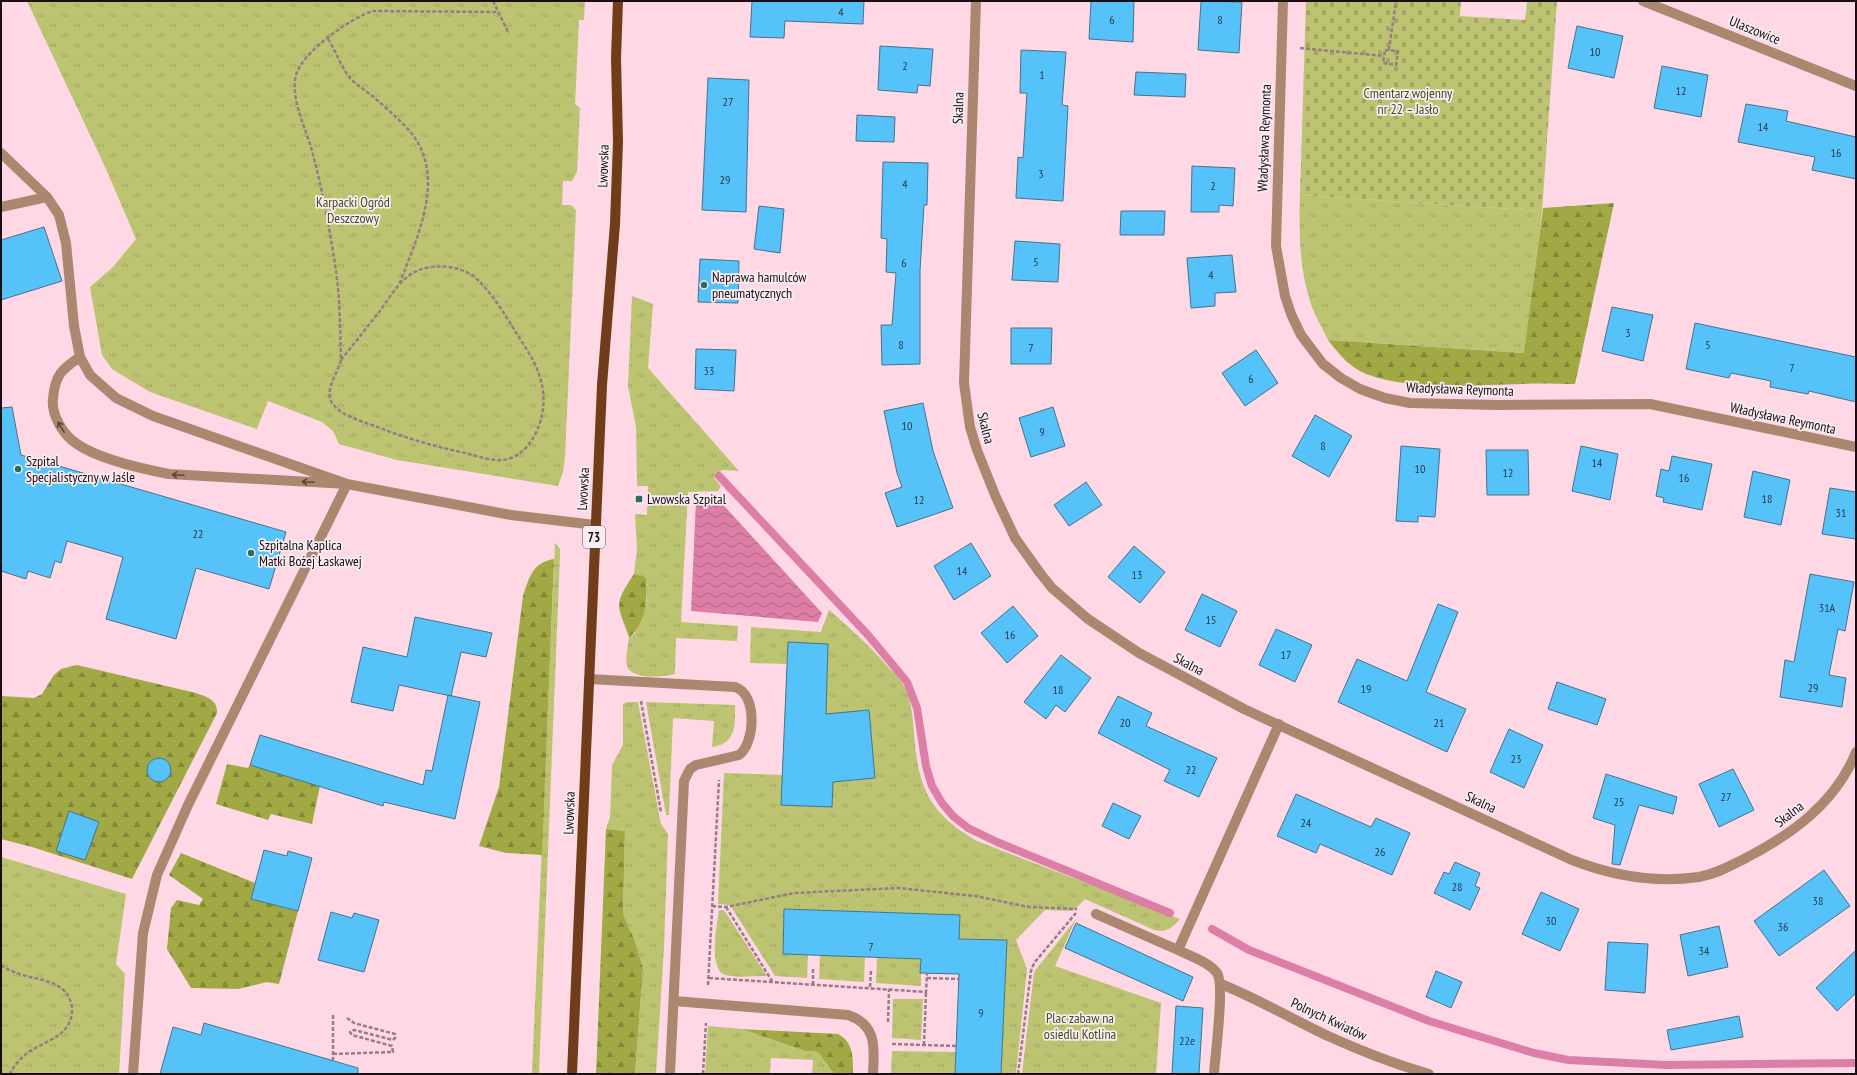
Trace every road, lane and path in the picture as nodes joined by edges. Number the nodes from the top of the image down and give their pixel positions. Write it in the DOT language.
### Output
graph roads {
  1 [pos="493,1"];
  2 [pos="618,1"];
  3 [pos="976,1"];
  4 [pos="1283,1"];
  5 [pos="1396,1"];
  6 [pos="1650,2"];
  7 [pos="498,12"];
  8 [pos="509,34"];
  9 [pos="328,39"];
  10 [pos="1296,47"];
  11 [pos="1389,50"];
  12 [pos="1384,56"];
  13 [pos="1856,86"];
  14 [pos="1,153"];
  15 [pos="46,197"];
  16 [pos="1,207"];
  17 [pos="398,287"];
  18 [pos="80,357"];
  19 [pos="341,360"];
  20 [pos="1856,447"];
  21 [pos="347,484"];
  22 [pos="595,525"];
  23 [pos="589,679"];
  24 [pos="637,682"];
  25 [pos="1279,724"];
  26 [pos="1856,752"];
  27 [pos="720,759"];
  28 [pos="682,825"];
  29 [pos="712,906"];
  30 [pos="726,907"];
  31 [pos="1096,914"];
  32 [pos="1178,950"];
  33 [pos="1,966"];
  34 [pos="813,969"];
  35 [pos="871,971"];
  36 [pos="927,973"];
  37 [pos="709,978"];
  38 [pos="927,978"];
  39 [pos="959,978"];
  40 [pos="772,981"];
  41 [pos="813,984"];
  42 [pos="1221,984"];
  43 [pos="870,987"];
  44 [pos="926,992"];
  45 [pos="674,1001"];
  46 [pos="710,1004"];
  47 [pos="332,1015"];
  48 [pos="347,1018"];
  49 [pos="706,1023"];
  50 [pos="714,1023"];
  51 [pos="888,1044"];
  52 [pos="924,1045"];
  53 [pos="956,1046"];
  54 [pos="333,1054"];
  55 [pos="333,1060"];
  56 [pos="10,1074"];
  57 [pos="133,1074"];
  58 [pos="572,1074"];
  59 [pos="670,1074"];
  60 [pos="703,1074"];
  61 [pos="873,1074"];
  62 [pos="1018,1074"];
  63 [pos="1214,1074"];
  64 [pos="1429,1074"];
  1 -- 7 [label="path"];
  2 -- 22 [label="main road, Lwowska / 73"];
  3 -- 25 [label="street, Skalna"];
  4 -- 20 [label="street, Władysława Reymonta"];
  5 -- 11 [label="path"];
  6 -- 13 [label="street, Ulaszowice"];
  7 -- 8 [label="path"];
  7 -- 9 [label="path"];
  9 -- 17 [label="path"];
  9 -- 19 [label="path"];
  10 -- 12 [label="path"];
  11 -- 12 [label="path"];
  11 -- 12 [label="path"];
  14 -- 15 [label="street"];
  15 -- 16 [label="street"];
  15 -- 18 [label="street"];
  17 -- 19 [label="path"];
  17 -- 19 [label="path"];
  18 -- 21 [label="street"];
  21 -- 18 [label="street, one-way"];
  21 -- 22 [label="street"];
  21 -- 57 [label="street"];
  22 -- 23 [label="main road, Lwowska / 73"];
  23 -- 24 [label="street"];
  23 -- 58 [label="main road, Lwowska / 73"];
  24 -- 27 [label="street"];
  24 -- 28 [label="path"];
  25 -- 26 [label="street, Skalna"];
  25 -- 32 [label="street"];
  27 -- 28 [label="street"];
  27 -- 29 [label="path"];
  28 -- 45 [label="street"];
  29 -- 30 [label="path"];
  29 -- 37 [label="path"];
  30 -- 40 [label="path"];
  30 -- 62 [label="path"];
  31 -- 32 [label="street"];
  32 -- 42 [label="street"];
  33 -- 56 [label="path"];
  34 -- 41 [label="path"];
  35 -- 43 [label="path"];
  36 -- 38 [label="path"];
  37 -- 40 [label="path"];
  37 -- 46 [label="path"];
  38 -- 39 [label="path"];
  38 -- 44 [label="path"];
  40 -- 41 [label="path"];
  41 -- 43 [label="path"];
  42 -- 63 [label="street"];
  42 -- 64 [label="street, Polnych Kwiatów"];
  43 -- 44 [label="path"];
  44 -- 52 [label="path"];
  45 -- 46 [label="street"];
  45 -- 59 [label="street"];
  46 -- 49 [label="path"];
  46 -- 61 [label="street"];
  47 -- 54 [label="path"];
  48 -- 54 [label="path"];
  49 -- 50 [label="path"];
  49 -- 60 [label="path"];
  51 -- 52 [label="path"];
  52 -- 53 [label="path"];
  54 -- 55 [label="path"];
}
